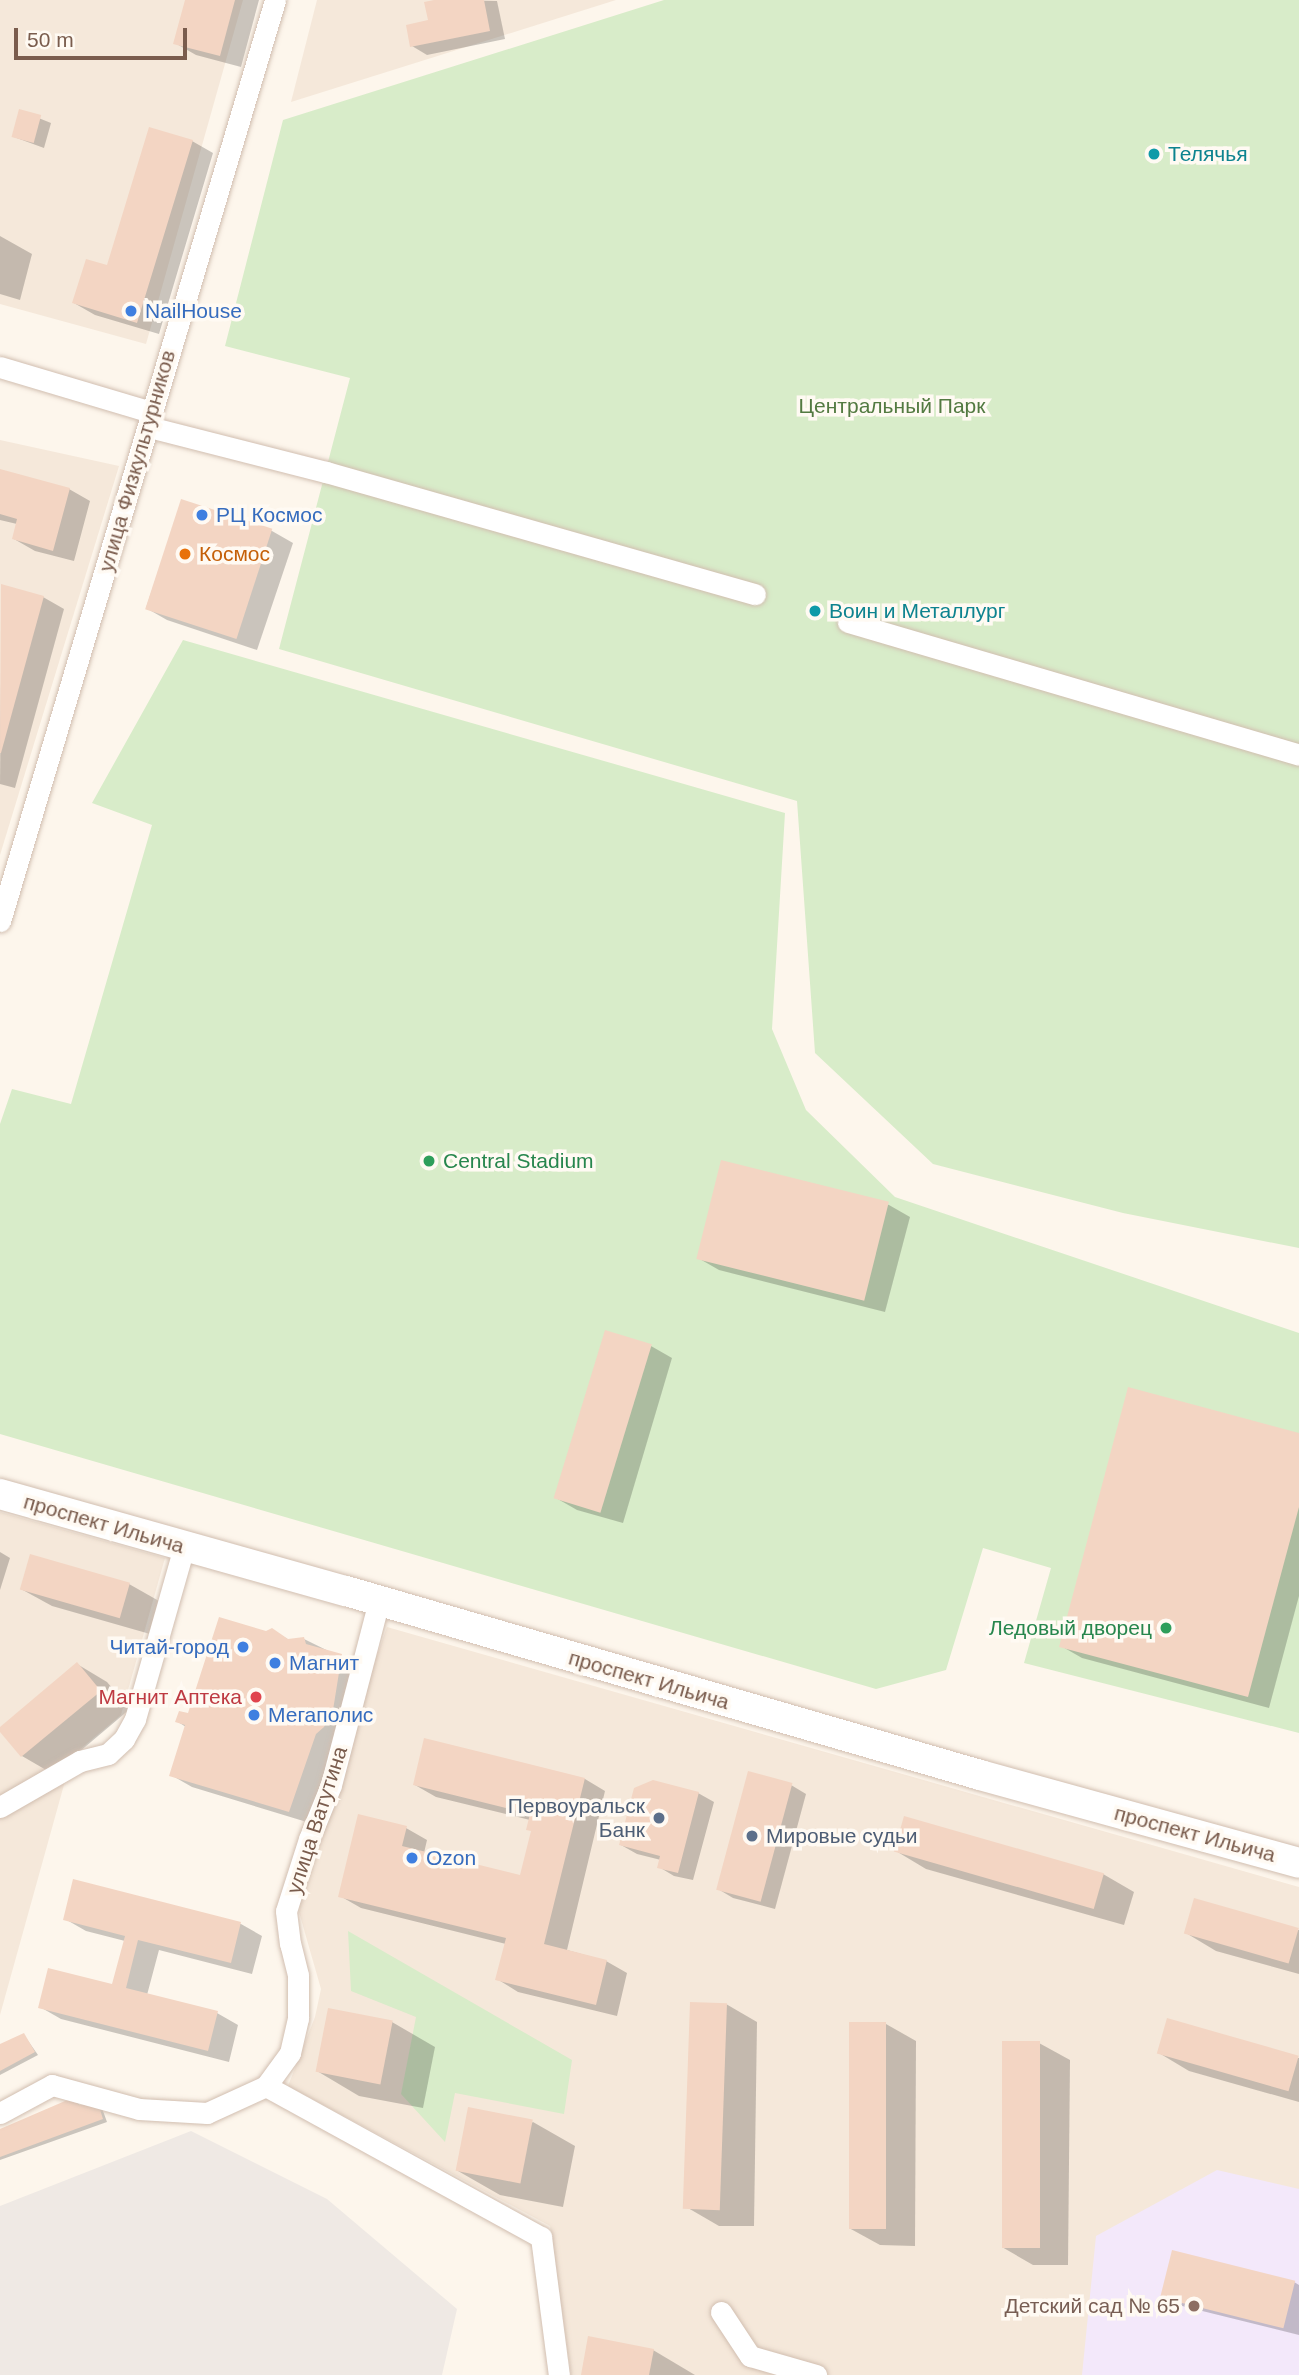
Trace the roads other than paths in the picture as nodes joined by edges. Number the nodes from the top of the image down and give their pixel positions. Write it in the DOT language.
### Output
graph roads {
  1 [pos="275,0"];
  2 [pos="0,367"];
  3 [pos="150,420"];
  4 [pos="755,594"];
  5 [pos="848,622"];
  6 [pos="1299,755"];
  7 [pos="0,921"];
  8 [pos="0,1494"];
  9 [pos="184,1547"];
  10 [pos="379,1601"];
  11 [pos="0,1807"];
  12 [pos="1299,1863"];
  13 [pos="266,2086"];
  14 [pos="0,2112"];
  15 [pos="721,2312"];
  16 [pos="559,2375"];
  17 [pos="816,2375"];
  1 -- 3 [label="street, улица Физкультурников"];
  2 -- 3 [label="street"];
  3 -- 4 [label="street"];
  3 -- 7 [label="street, улица Физкультурников"];
  5 -- 6 [label="street"];
  8 -- 9 [label="main road, проспект Ильича"];
  9 -- 10 [label="main road, проспект Ильича"];
  9 -- 11 [label="street"];
  10 -- 12 [label="main road, проспект Ильича"];
  10 -- 13 [label="street, улица Ватутина"];
  13 -- 14 [label="street, улица Ватутина"];
  13 -- 16 [label="street"];
  15 -- 17 [label="street"];
}
